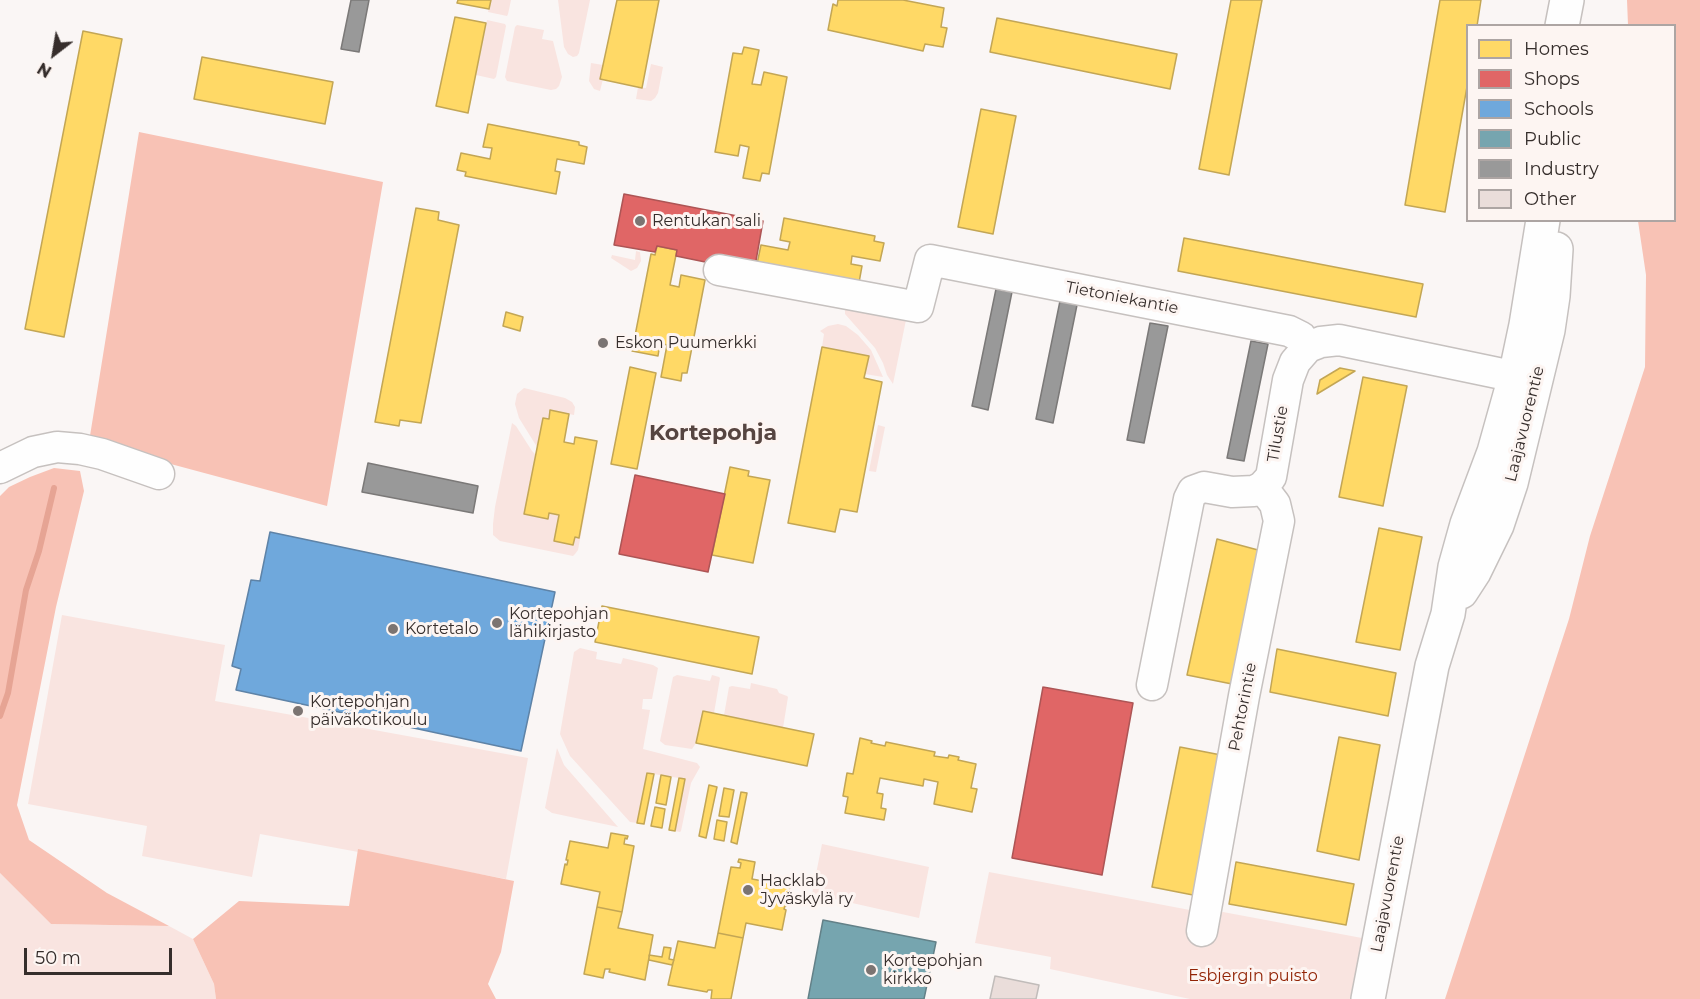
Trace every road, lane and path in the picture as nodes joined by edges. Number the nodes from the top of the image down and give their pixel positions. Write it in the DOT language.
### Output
graph roads {
  1 [pos="1567,0"];
  2 [pos="1562,24"];
  3 [pos="1543,222"];
  4 [pos="1556,222"];
  5 [pos="719,270"];
  6 [pos="1308,347"];
  7 [pos="1526,379"];
  8 [pos="0,468"];
  9 [pos="159,474"];
  10 [pos="1262,487"];
  11 [pos="1152,686"];
  12 [pos="1202,931"];
  13 [pos="1368,999"];
  1 -- 2 [label="main road"];
  3 -- 7 [label="main road, Laajavuorentie"];
  4 -- 7 [label="main road, Laajavuorentie"];
  5 -- 6 [label="street, Tietoniekantie"];
  6 -- 7 [label="street"];
  6 -- 10 [label="street, Tilustie"];
  7 -- 13 [label="main road, Laajavuorentie"];
  8 -- 9 [label="street"];
  10 -- 11 [label="street"];
  10 -- 12 [label="street, Pehtorintie"];
}
